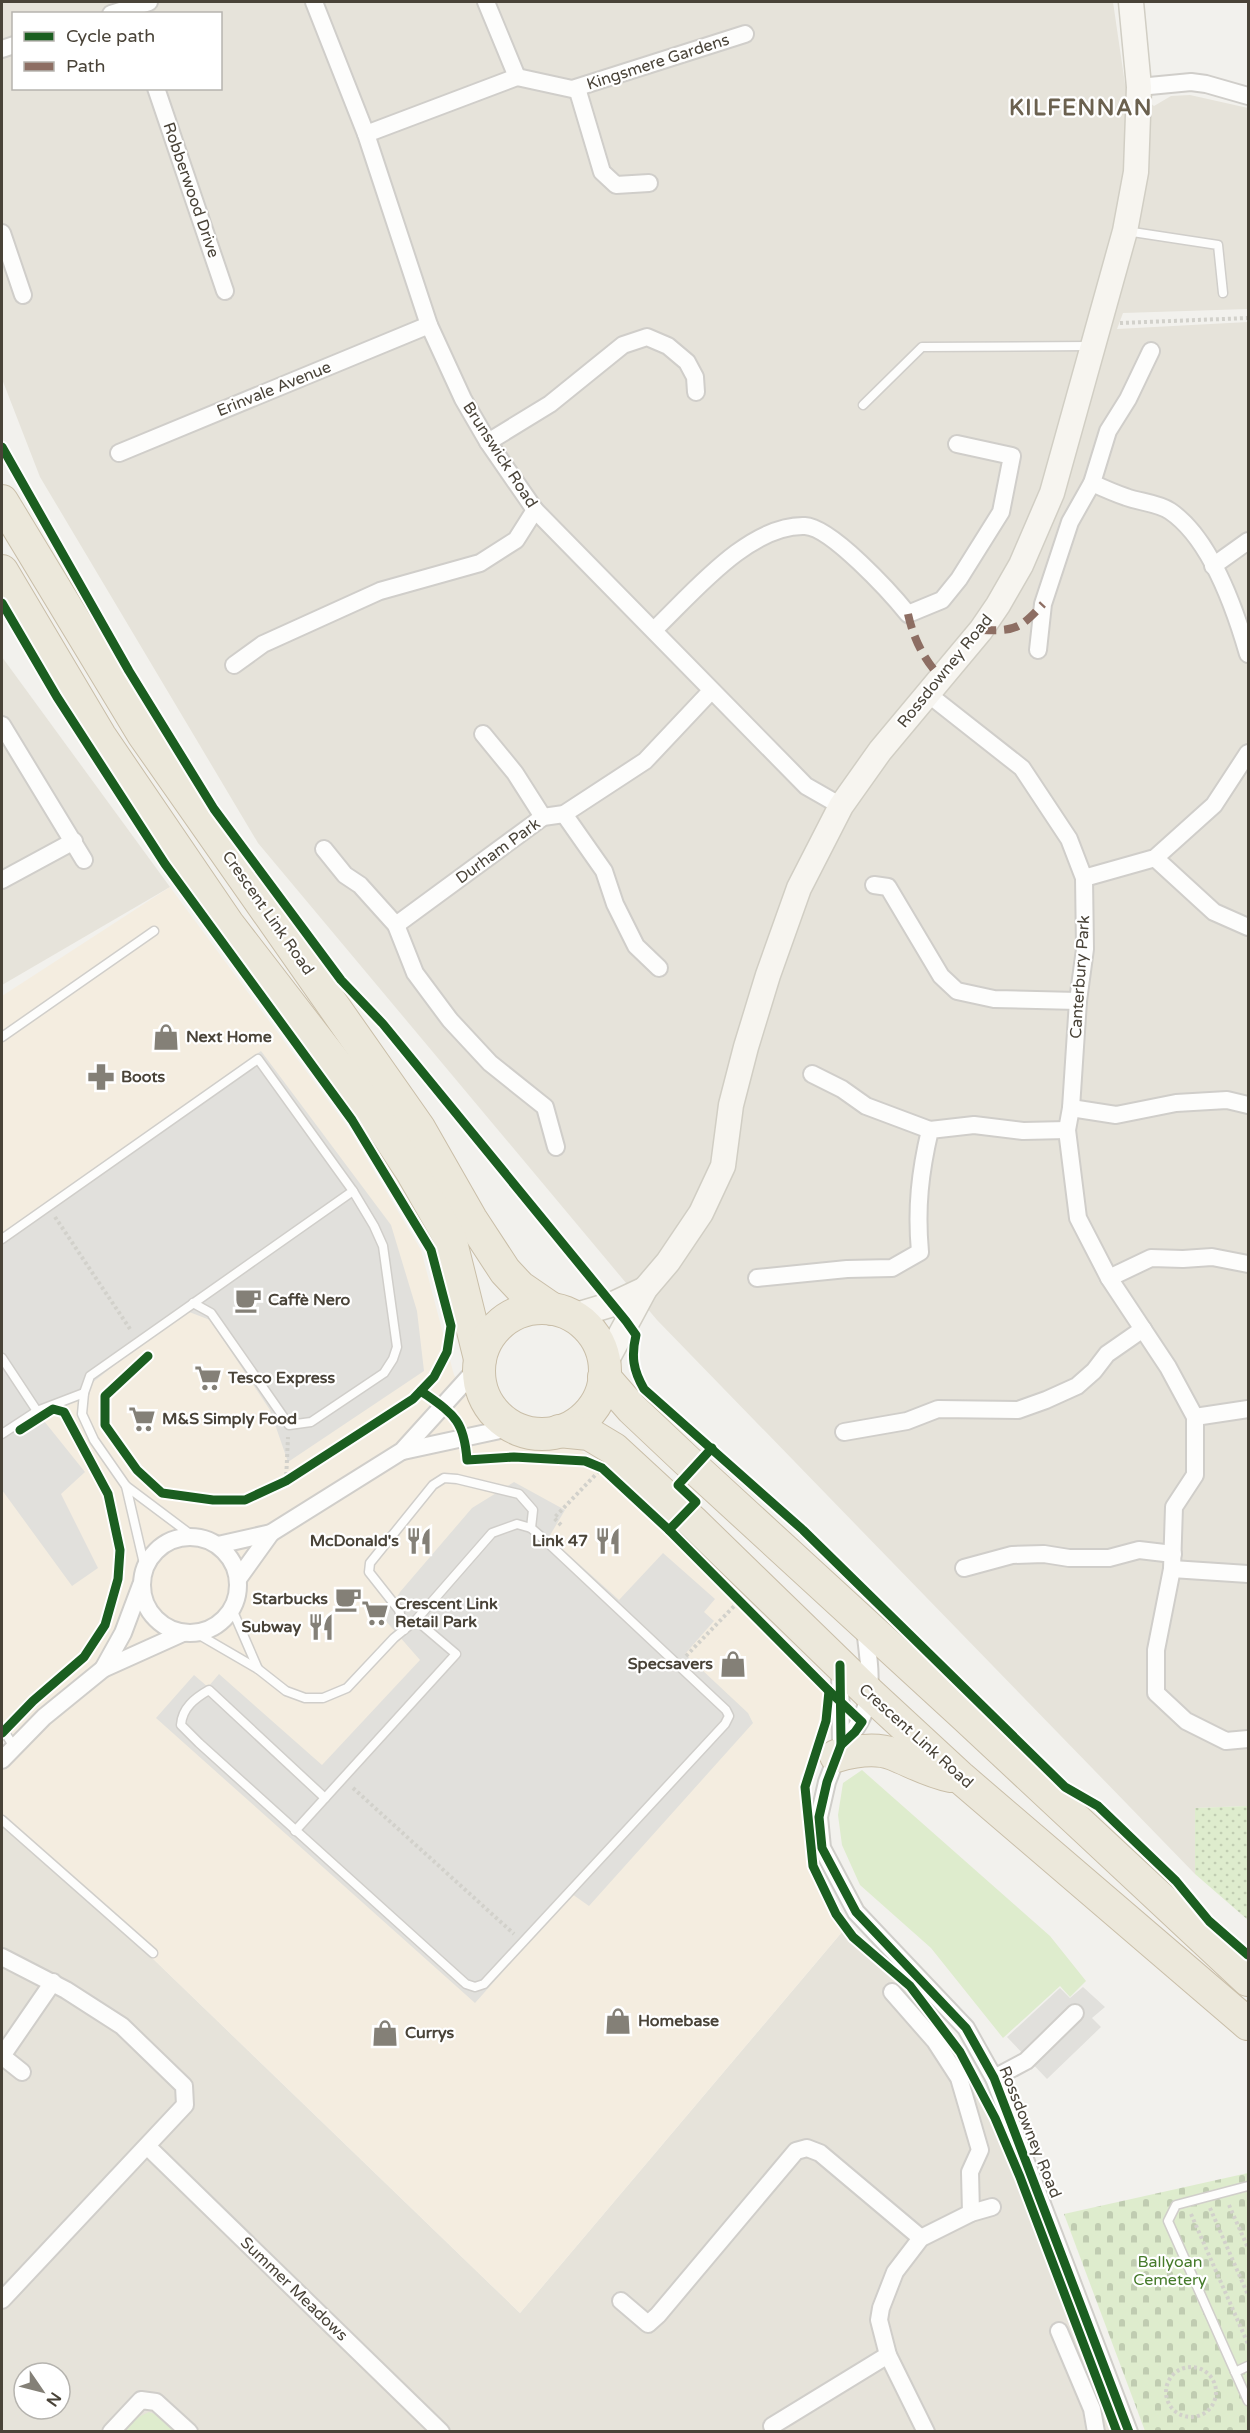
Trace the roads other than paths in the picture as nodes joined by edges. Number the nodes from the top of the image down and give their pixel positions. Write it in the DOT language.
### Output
graph roads {
  1 [pos="148,2"];
  2 [pos="314,2"];
  3 [pos="486,2"];
  4 [pos="1132,8"];
  5 [pos="130,11"];
  6 [pos="745,34"];
  7 [pos="517,77"];
  8 [pos="1139,87"];
  9 [pos="577,88"];
  10 [pos="157,90"];
  11 [pos="1248,96"];
  12 [pos="366,134"];
  13 [pos="649,183"];
  14 [pos="1125,231"];
  15 [pos="2,233"];
  16 [pos="225,291"];
  17 [pos="1223,293"];
  18 [pos="23,295"];
  19 [pos="429,325"];
  20 [pos="1095,335"];
  21 [pos="1151,351"];
  22 [pos="696,392"];
  23 [pos="863,405"];
  24 [pos="488,442"];
  25 [pos="957,444"];
  26 [pos="119,453"];
  27 [pos="1092,483"];
  28 [pos="2,501"];
  29 [pos="535,510"];
  30 [pos="1248,541"];
  31 [pos="1213,566"];
  32 [pos="2,571"];
  33 [pos="654,630"];
  34 [pos="1038,650"];
  35 [pos="1248,654"];
  36 [pos="234,665"];
  37 [pos="711,691"];
  38 [pos="928,694"];
  39 [pos="2,725"];
  40 [pos="483,734"];
  41 [pos="1248,753"];
  42 [pos="841,806"];
  43 [pos="564,814"];
  44 [pos="543,817"];
  45 [pos="74,841"];
  46 [pos="324,849"];
  47 [pos="1155,858"];
  48 [pos="84,860"];
  49 [pos="1084,878"];
  50 [pos="2,880"];
  51 [pos="874,885"];
  52 [pos="396,925"];
  53 [pos="1248,927"];
  54 [pos="154,931"];
  55 [pos="659,968"];
  56 [pos="1078,1001"];
  57 [pos="2,1037"];
  58 [pos="812,1074"];
  59 [pos="1248,1105"];
  60 [pos="1071,1108"];
  61 [pos="930,1130"];
  62 [pos="1067,1130"];
  63 [pos="556,1147"];
  64 [pos="353,1191"];
  65 [pos="2,1239"];
  66 [pos="1248,1264"];
  67 [pos="757,1278"];
  68 [pos="1109,1278"];
  69 [pos="645,1289"];
  70 [pos="193,1303"];
  71 [pos="562,1312"];
  72 [pos="1143,1329"];
  73 [pos="2,1358"];
  74 [pos="480,1362"];
  75 [pos="604,1371"];
  76 [pos="84,1393"];
  77 [pos="1248,1409"];
  78 [pos="37,1411"];
  79 [pos="1195,1417"];
  80 [pos="514,1427"];
  81 [pos="559,1431"];
  82 [pos="844,1432"];
  83 [pos="2,1434"];
  84 [pos="402,1451"];
  85 [pos="126,1486"];
  86 [pos="531,1528"];
  87 [pos="271,1533"];
  88 [pos="194,1537"];
  89 [pos="218,1545"];
  90 [pos="1172,1561"];
  91 [pos="964,1568"];
  92 [pos="1248,1574"];
  93 [pos="143,1576"];
  94 [pos="238,1579"];
  95 [pos="232,1609"];
  96 [pos="416,1620"];
  97 [pos="865,1624"];
  98 [pos="404,1630"];
  99 [pos="190,1633"];
  100 [pos="840,1665"];
  101 [pos="103,1669"];
  102 [pos="258,1669"];
  103 [pos="869,1693"];
  104 [pos="2,1728"];
  105 [pos="1248,1739"];
  106 [pos="14,1747"];
  107 [pos="838,1750"];
  108 [pos="2,1760"];
  109 [pos="961,1778"];
  110 [pos="325,1798"];
  111 [pos="2,1820"];
  112 [pos="295,1831"];
  113 [pos="153,1953"];
  114 [pos="2,1957"];
  115 [pos="1248,1980"];
  116 [pos="52,1982"];
  117 [pos="892,1992"];
  118 [pos="1075,2013"];
  119 [pos="1248,2024"];
  120 [pos="2,2056"];
  121 [pos="22,2072"];
  122 [pos="994,2078"];
  123 [pos="148,2147"];
  124 [pos="1248,2186"];
  125 [pos="992,2207"];
  126 [pos="971,2212"];
  127 [pos="921,2238"];
  128 [pos="2,2300"];
  129 [pos="621,2301"];
  130 [pos="1059,2331"];
  131 [pos="888,2355"];
  132 [pos="1248,2366"];
  133 [pos="1236,2372"];
  134 [pos="1248,2401"];
  135 [pos="772,2426"];
  136 [pos="111,2432"];
  137 [pos="189,2432"];
  138 [pos="441,2432"];
  139 [pos="926,2432"];
  140 [pos="1096,2432"];
  141 [pos="1129,2432"];
  1 -- 5 [label="street"];
  2 -- 12 [label="street, Brunswick Road"];
  3 -- 7 [label="street"];
  4 -- 8 [label="street, Rossdowney Road"];
  6 -- 9 [label="street, Kingsmere Gardens"];
  7 -- 9 [label="street, Kingsmere Gardens"];
  7 -- 12 [label="street"];
  8 -- 11 [label="street"];
  8 -- 14 [label="street, Rossdowney Road"];
  9 -- 13 [label="street"];
  10 -- 16 [label="street, Robberwood Drive"];
  12 -- 19 [label="street, Brunswick Road"];
  14 -- 17 [label="lane"];
  14 -- 20 [label="street, Rossdowney Road"];
  15 -- 18 [label="street"];
  19 -- 24 [label="street, Brunswick Road"];
  19 -- 26 [label="street, Erinvale Avenue"];
  20 -- 23 [label="lane"];
  20 -- 38 [label="street, Rossdowney Road"];
  21 -- 27 [label="street"];
  22 -- 24 [label="street"];
  24 -- 29 [label="street, Brunswick Road"];
  25 -- 33 [label="street"];
  27 -- 31 [label="street"];
  27 -- 34 [label="street"];
  28 -- 71 [label="highway, Crescent Link Road"];
  29 -- 33 [label="street, Brunswick Road"];
  29 -- 36 [label="street"];
  30 -- 31 [label="street"];
  31 -- 35 [label="street"];
  32 -- 74 [label="highway"];
  33 -- 37 [label="street, Brunswick Road"];
  37 -- 42 [label="street, Brunswick Road"];
  37 -- 43 [label="street, Durham Park"];
  38 -- 42 [label="street, Rossdowney Road"];
  38 -- 49 [label="street, Canterbury Park"];
  39 -- 45 [label="street"];
  40 -- 44 [label="street"];
  41 -- 47 [label="street"];
  42 -- 69 [label="street, Rossdowney Road"];
  43 -- 44 [label="street, Durham Park"];
  43 -- 55 [label="street"];
  44 -- 52 [label="street, Durham Park"];
  45 -- 48 [label="street"];
  45 -- 50 [label="street"];
  46 -- 52 [label="street"];
  47 -- 49 [label="street"];
  47 -- 53 [label="street"];
  49 -- 56 [label="street, Canterbury Park"];
  51 -- 56 [label="street"];
  52 -- 63 [label="street"];
  54 -- 57 [label="lane"];
  56 -- 60 [label="street, Canterbury Park"];
  58 -- 61 [label="street"];
  59 -- 60 [label="street"];
  60 -- 62 [label="street, Canterbury Park"];
  61 -- 62 [label="street"];
  61 -- 67 [label="street"];
  62 -- 68 [label="street, Canterbury Park"];
  64 -- 65 [label="lane"];
  64 -- 70 [label="lane"];
  64 -- 70 [label="lane"];
  66 -- 68 [label="street"];
  68 -- 72 [label="street, Canterbury Park"];
  69 -- 71 [label="street, Rossdowney Road"];
  69 -- 75 [label="street, Rossdowney Road"];
  70 -- 76 [label="lane"];
  71 -- 74 [label="highway"];
  71 -- 75 [label="highway, Crescent Link Road"];
  72 -- 79 [label="street, Canterbury Park"];
  72 -- 82 [label="street"];
  73 -- 78 [label="lane"];
  74 -- 80 [label="highway"];
  74 -- 84 [label="street"];
  75 -- 81 [label="highway, Crescent Link Road"];
  75 -- 97 [label="highway, Crescent Link Road"];
  76 -- 78 [label="lane"];
  76 -- 85 [label="lane"];
  77 -- 79 [label="street"];
  78 -- 83 [label="lane"];
  79 -- 90 [label="street, Canterbury Park"];
  80 -- 81 [label="highway, Crescent Link Road"];
  80 -- 84 [label="street"];
  81 -- 100 [label="highway, Crescent Link Road"];
  84 -- 87 [label="street"];
  85 -- 88 [label="lane"];
  85 -- 93 [label="lane"];
  86 -- 96 [label="lane"];
  86 -- 98 [label="lane"];
  86 -- 112 [label="lane"];
  87 -- 89 [label="street"];
  87 -- 94 [label="street"];
  88 -- 89 [label="street"];
  88 -- 93 [label="street"];
  89 -- 94 [label="street"];
  90 -- 91 [label="street"];
  90 -- 92 [label="street"];
  90 -- 105 [label="street, Canterbury Park"];
  93 -- 99 [label="street"];
  93 -- 101 [label="street"];
  94 -- 95 [label="street"];
  95 -- 99 [label="street"];
  95 -- 102 [label="lane"];
  96 -- 98 [label="lane"];
  96 -- 110 [label="lane"];
  97 -- 103 [label="street, Rossdowney Road"];
  97 -- 115 [label="highway, Crescent Link Road"];
  98 -- 102 [label="lane"];
  99 -- 101 [label="street"];
  99 -- 102 [label="lane"];
  100 -- 103 [label="highway, Crescent Link Road"];
  100 -- 107 [label="street, Rossdowney Road"];
  101 -- 106 [label="street"];
  103 -- 107 [label="street, Rossdowney Road"];
  103 -- 109 [label="highway, Crescent Link Road"];
  104 -- 106 [label="lane"];
  106 -- 108 [label="street"];
  107 -- 109 [label="highway"];
  107 -- 122 [label="street, Rossdowney Road"];
  109 -- 119 [label="highway, Crescent Link Road"];
  110 -- 112 [label="lane"];
  110 -- 112 [label="lane"];
  111 -- 113 [label="lane"];
  114 -- 116 [label="street"];
  116 -- 120 [label="street"];
  116 -- 123 [label="street"];
  117 -- 126 [label="street"];
  118 -- 122 [label="street"];
  120 -- 121 [label="street"];
  122 -- 141 [label="street, Rossdowney Road"];
  123 -- 128 [label="street"];
  123 -- 138 [label="street, Summer Meadows"];
  124 -- 133 [label="lane"];
  125 -- 126 [label="street"];
  126 -- 127 [label="street"];
  127 -- 129 [label="street"];
  127 -- 131 [label="street"];
  130 -- 140 [label="street"];
  131 -- 135 [label="street"];
  131 -- 139 [label="street"];
  132 -- 133 [label="lane"];
  133 -- 134 [label="lane"];
  136 -- 137 [label="street"];
}
